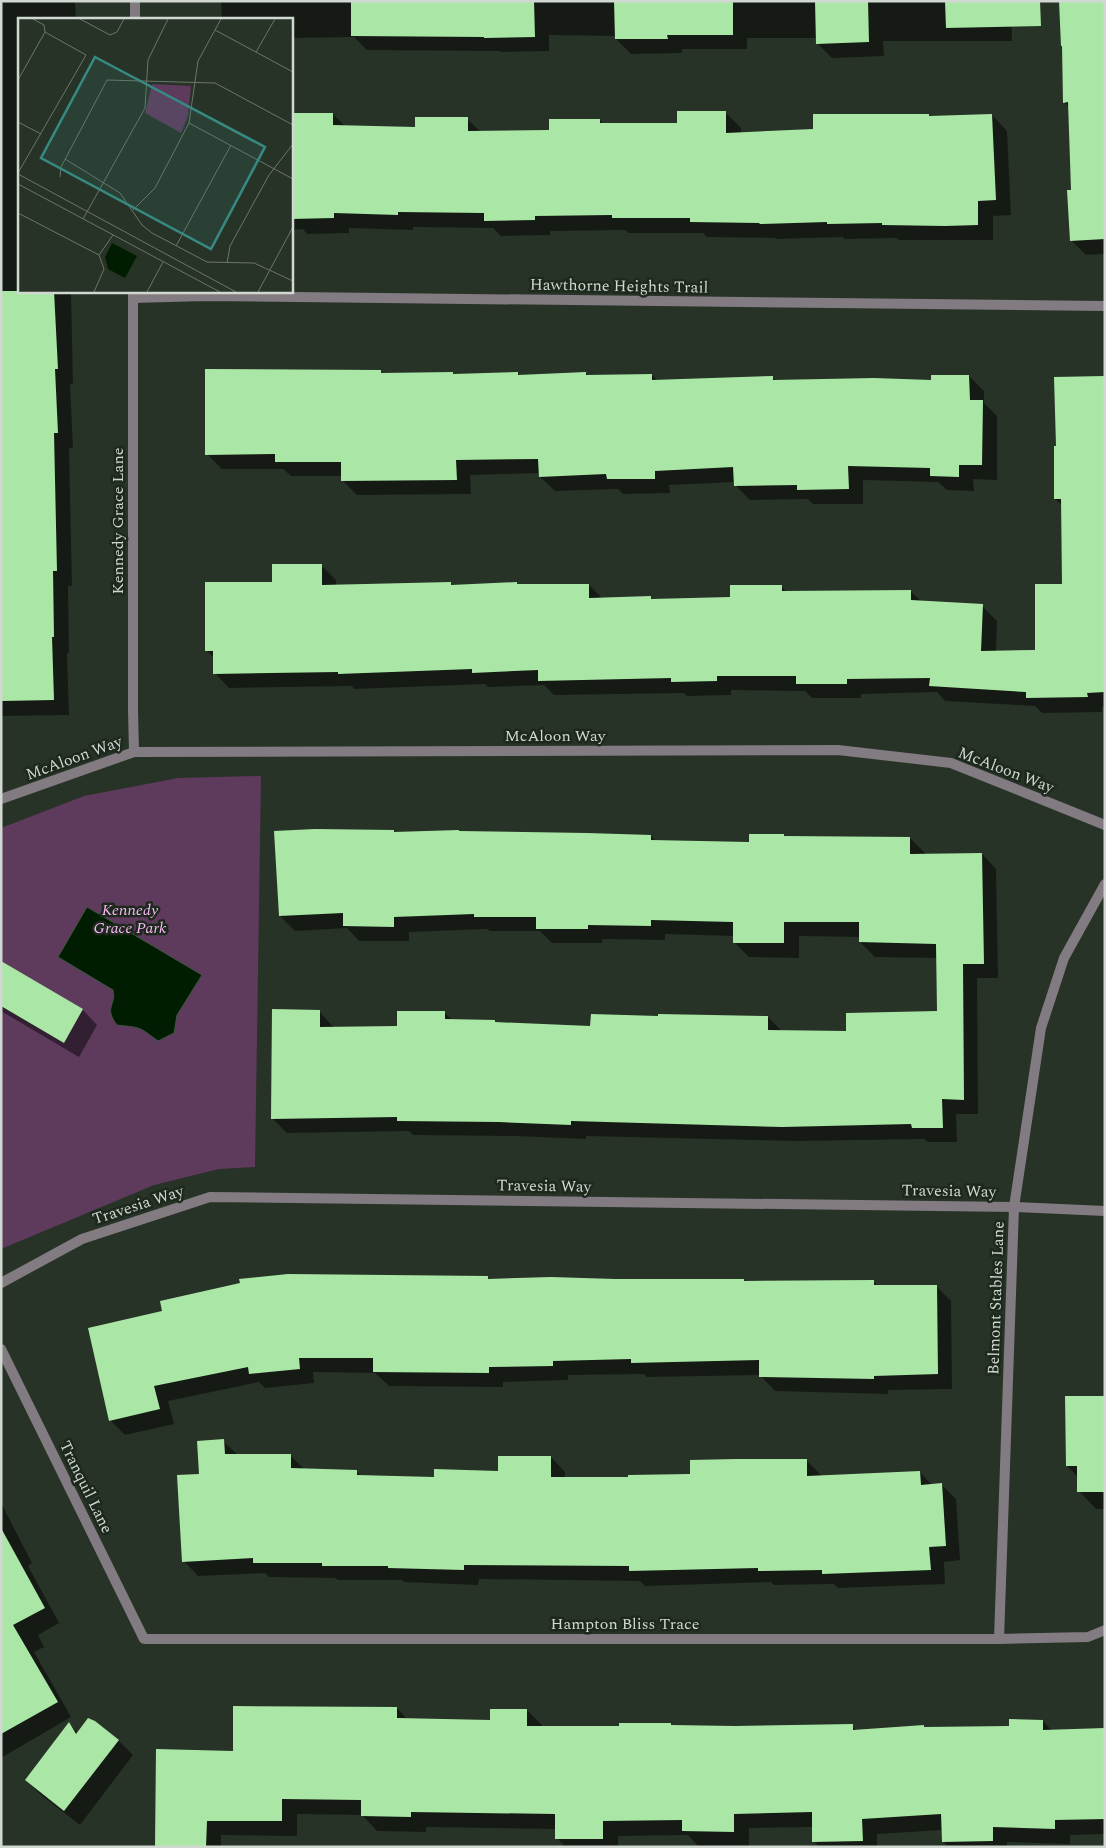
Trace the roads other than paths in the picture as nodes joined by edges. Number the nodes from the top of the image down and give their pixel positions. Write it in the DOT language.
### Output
graph roads {
  1 [pos="135,1"];
  2 [pos="134,18"];
  3 [pos="133,295"];
  4 [pos="1105,306"];
  5 [pos="134,752"];
  6 [pos="1,799"];
  7 [pos="1105,825"];
  8 [pos="1105,884"];
  9 [pos="1014,1206"];
  10 [pos="1105,1210"];
  11 [pos="1,1283"];
  12 [pos="1,1349"];
  13 [pos="1105,1630"];
  14 [pos="144,1638"];
  15 [pos="999,1639"];
  1 -- 2 [label="street"];
  3 -- 4 [label="street, Hawthorne Heights Trail"];
  3 -- 5 [label="street, Kennedy Grace Lane"];
  5 -- 6 [label="street, McAloon Way"];
  5 -- 7 [label="street, McAloon Way"];
  8 -- 9 [label="street, Belmont Stables Lane"];
  9 -- 10 [label="street, Travesia Way"];
  9 -- 11 [label="street, Travesia Way"];
  9 -- 15 [label="street, Belmont Stables Lane"];
  12 -- 14 [label="street, Tranquil Lane"];
  13 -- 15 [label="street, Hampton Bliss Trace"];
  14 -- 15 [label="street, Hampton Bliss Trace"];
}
